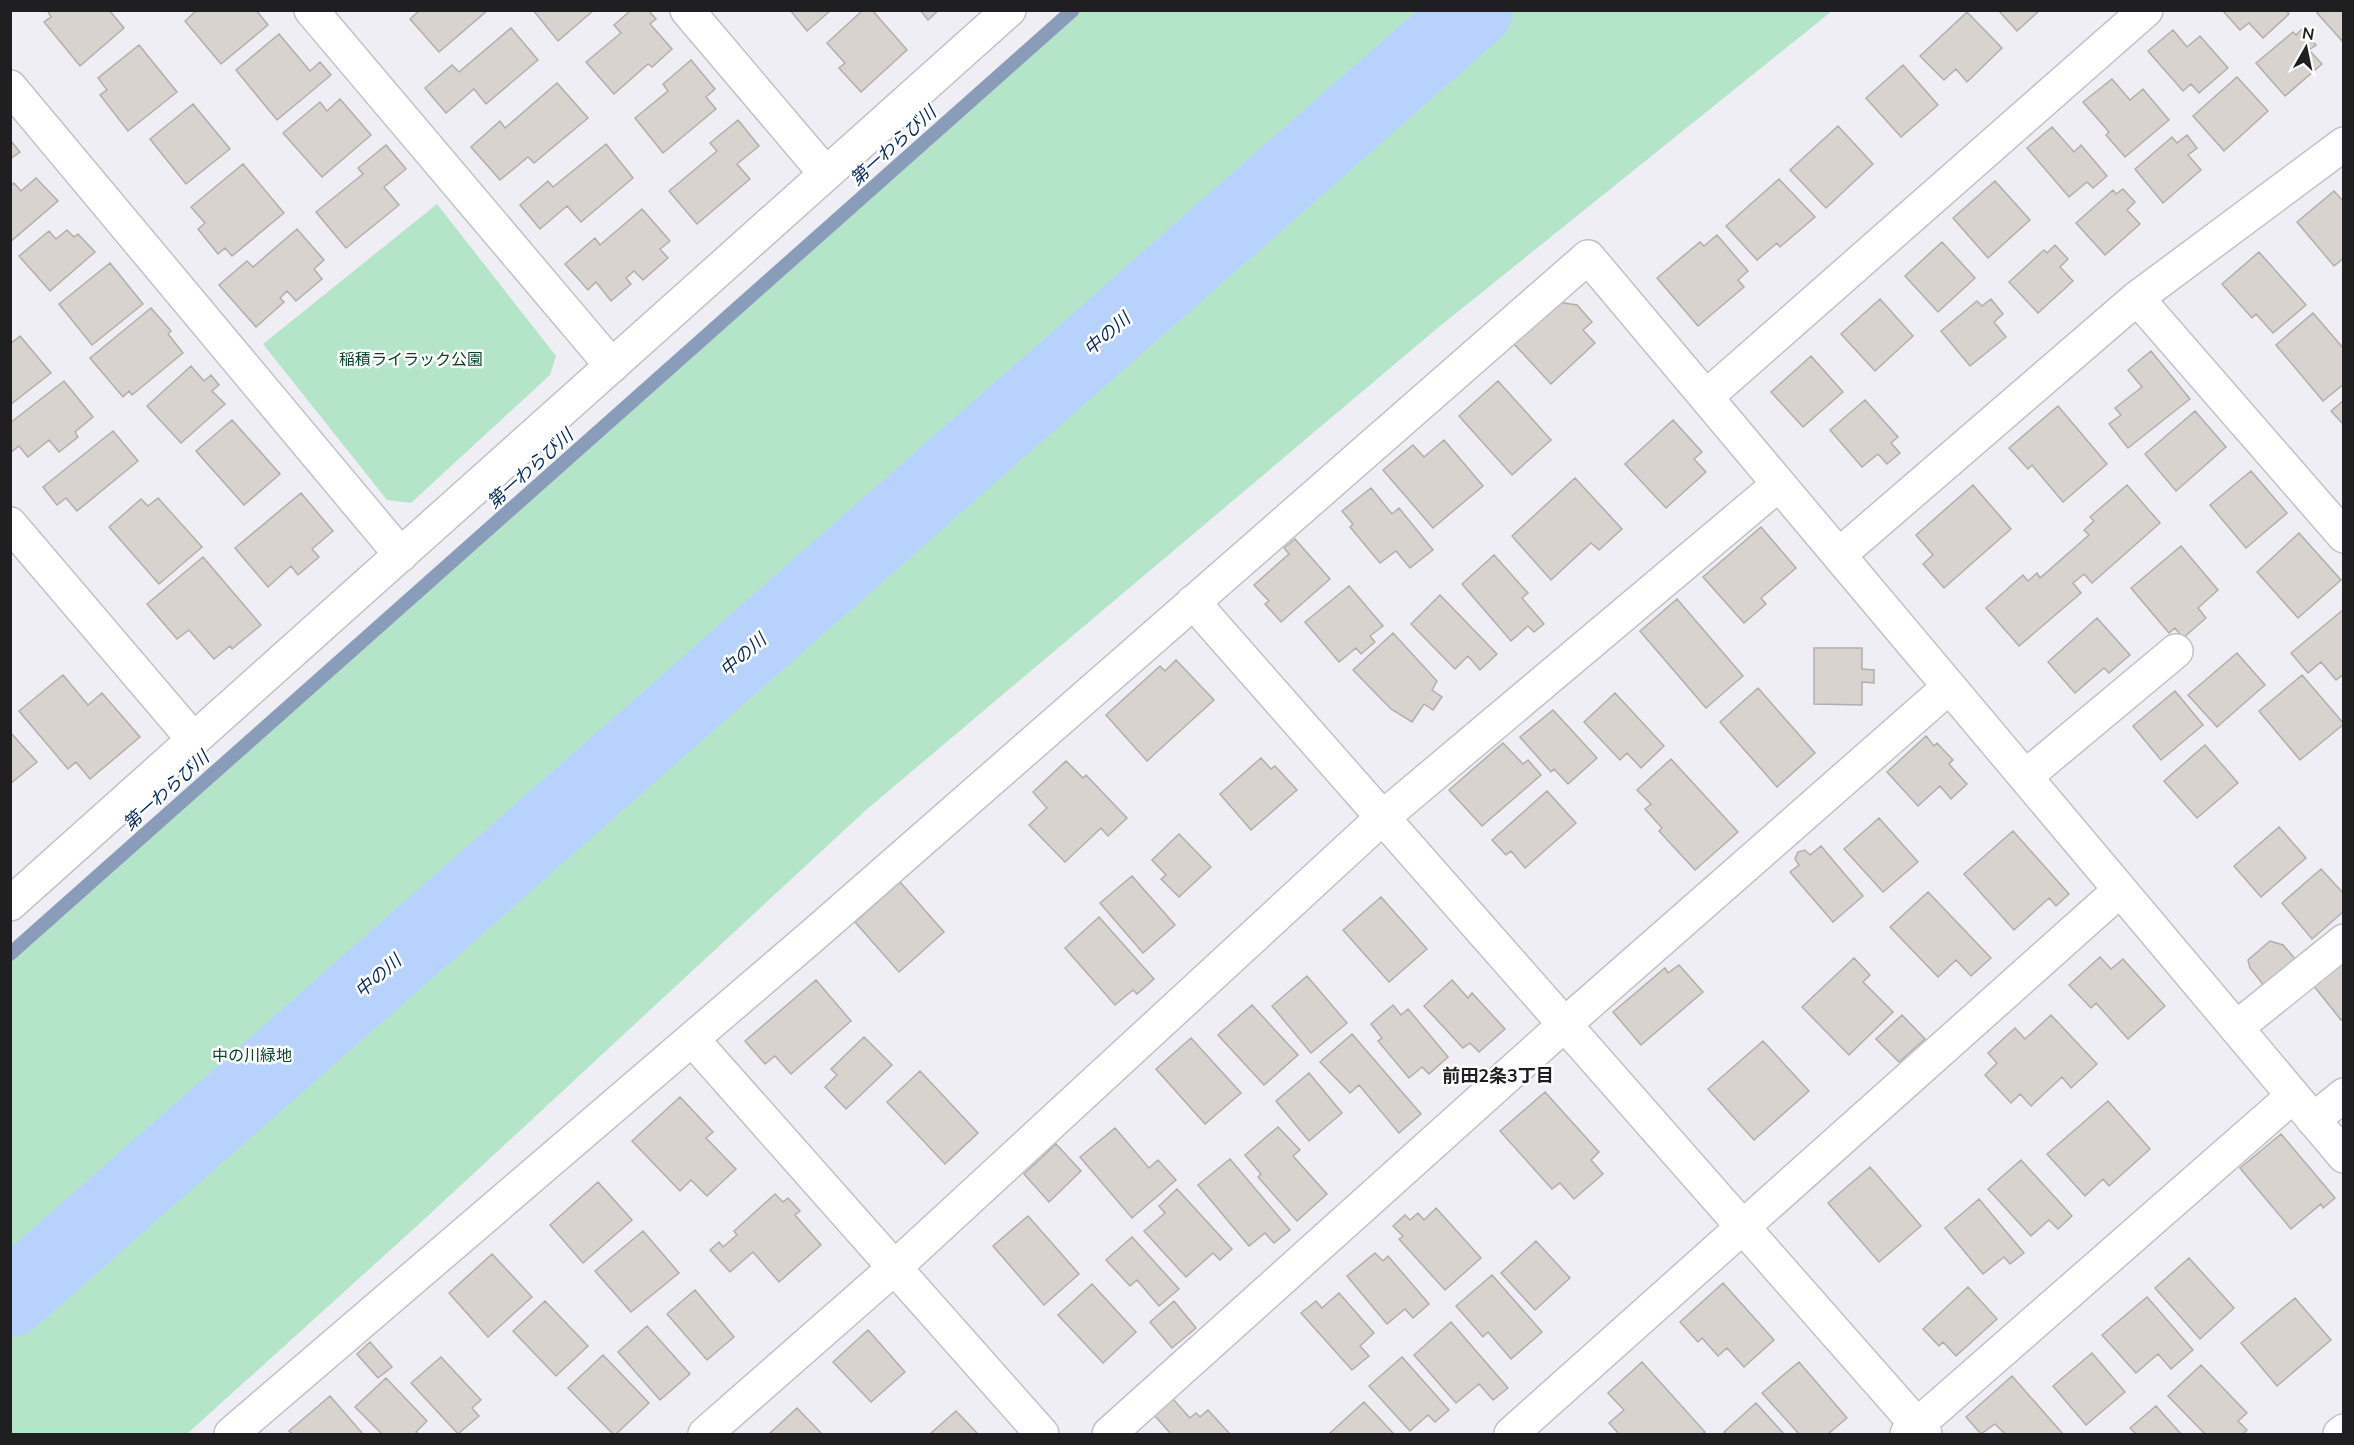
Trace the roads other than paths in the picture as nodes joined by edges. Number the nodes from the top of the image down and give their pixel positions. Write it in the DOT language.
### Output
graph roads {
  1 [pos="311,10"];
  2 [pos="687,10"];
  3 [pos="1009,10"];
  4 [pos="2146,10"];
  5 [pos="10,87"];
  6 [pos="2340,152"];
  7 [pos="826,174"];
  8 [pos="2137,298"];
  9 [pos="612,366"];
  10 [pos="1706,397"];
  11 [pos="1779,484"];
  12 [pos="10,524"];
  13 [pos="2343,536"];
  14 [pos="401,555"];
  15 [pos="1839,555"];
  16 [pos="1193,602"];
  17 [pos="2176,651"];
  18 [pos="1949,687"];
  19 [pos="194,740"];
  20 [pos="2025,777"];
  21 [pos="1382,818"];
  22 [pos="2120,890"];
  23 [pos="10,904"];
  24 [pos="2343,941"];
  25 [pos="1564,1024"];
  26 [pos="2236,1028"];
  27 [pos="692,1039"];
  28 [pos="2343,1095"];
  29 [pos="2303,1108"];
  30 [pos="2343,1156"];
  31 [pos="1744,1229"];
  32 [pos="893,1269"];
  33 [pos="1916,1431"];
  34 [pos="2343,1431"];
  35 [pos="231,1434"];
  36 [pos="705,1434"];
  37 [pos="1042,1434"];
  38 [pos="1109,1434"];
  39 [pos="1511,1434"];
  40 [pos="2340,1434"];
  1 -- 9 [label="street"];
  2 -- 7 [label="street"];
  3 -- 7 [label="street"];
  4 -- 10 [label="street"];
  5 -- 14 [label="street"];
  6 -- 8 [label="street"];
  7 -- 9 [label="street"];
  8 -- 13 [label="street"];
  8 -- 15 [label="street"];
  9 -- 14 [label="street"];
  10 -- 11 [label="street"];
  10 -- 16 [label="street"];
  11 -- 15 [label="street"];
  11 -- 21 [label="street"];
  12 -- 19 [label="street"];
  14 -- 19 [label="street"];
  15 -- 18 [label="street"];
  16 -- 21 [label="street"];
  16 -- 27 [label="street"];
  17 -- 20 [label="street"];
  18 -- 20 [label="street"];
  18 -- 25 [label="street"];
  19 -- 23 [label="street"];
  20 -- 22 [label="street"];
  21 -- 25 [label="street"];
  21 -- 32 [label="street"];
  22 -- 26 [label="street"];
  22 -- 31 [label="street"];
  24 -- 26 [label="street"];
  25 -- 31 [label="street"];
  25 -- 38 [label="street"];
  26 -- 29 [label="street"];
  27 -- 32 [label="street"];
  27 -- 35 [label="street"];
  28 -- 29 [label="street"];
  29 -- 30 [label="street"];
  29 -- 33 [label="street"];
  31 -- 33 [label="street"];
  31 -- 39 [label="street"];
  32 -- 36 [label="street"];
  32 -- 37 [label="street"];
  34 -- 40 [label="street"];
}
